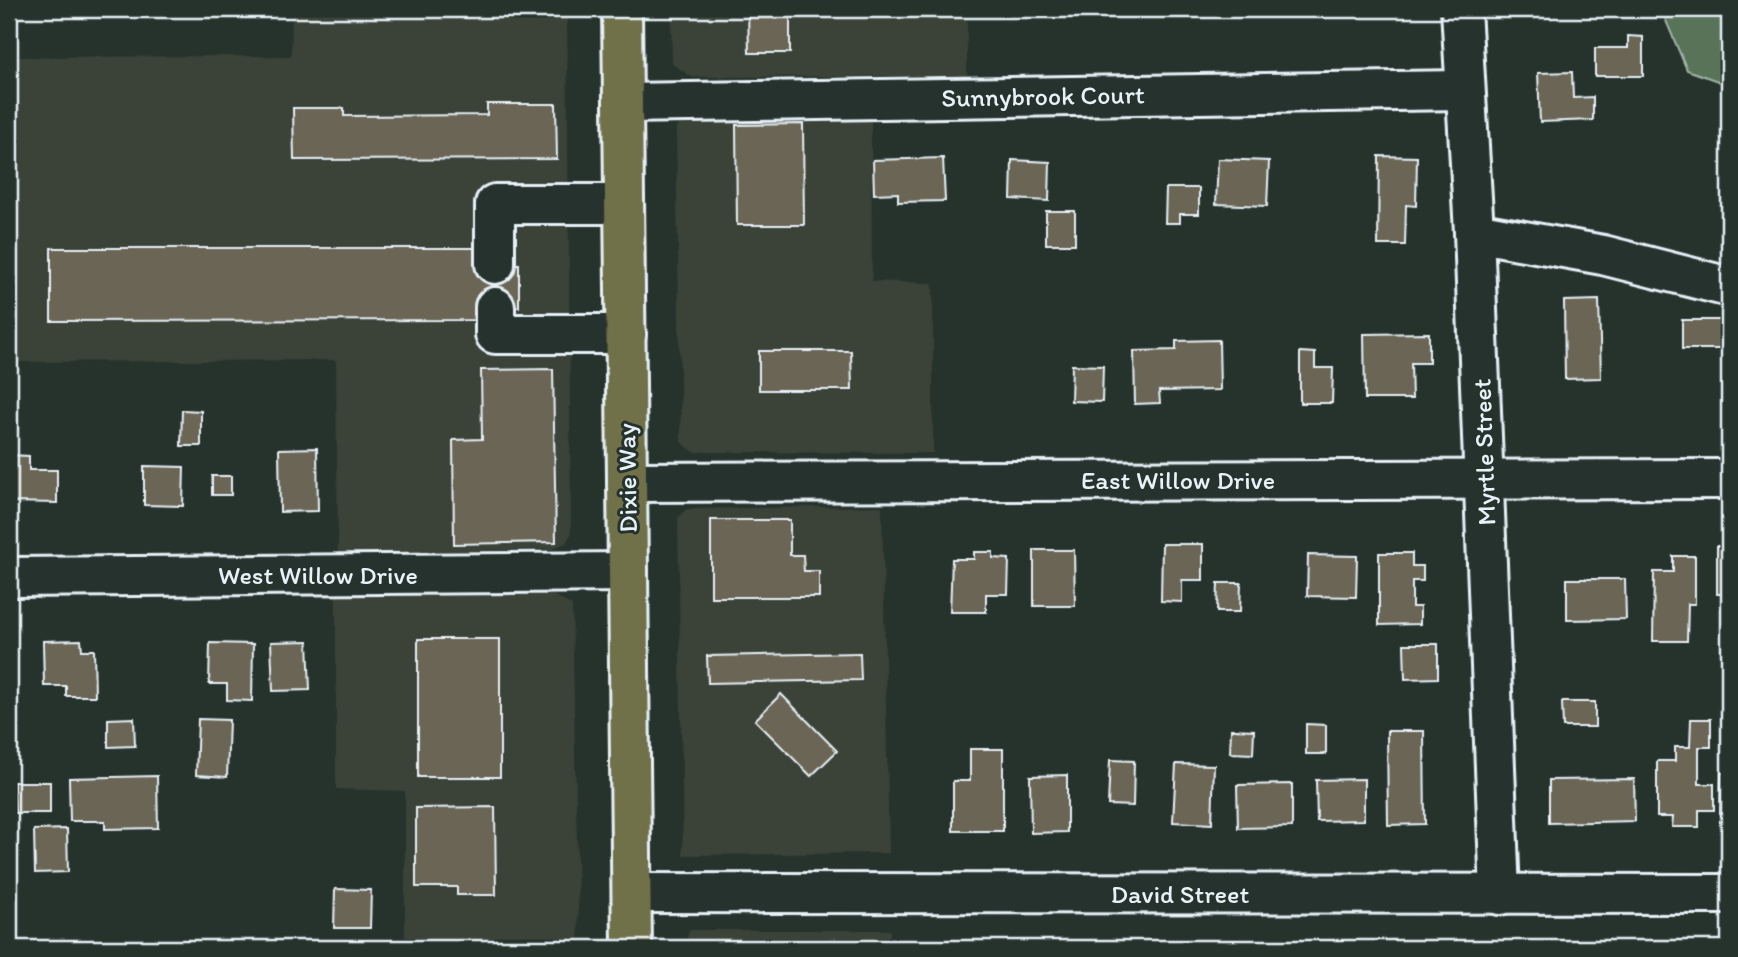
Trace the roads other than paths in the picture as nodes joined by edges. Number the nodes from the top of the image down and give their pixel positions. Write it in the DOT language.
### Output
graph roads {
  1 [pos="622,9"];
  2 [pos="1461,9"];
  3 [pos="1463,90"];
  4 [pos="623,103"];
  5 [pos="624,204"];
  6 [pos="1474,232"];
  7 [pos="495,264"];
  8 [pos="1729,286"];
  9 [pos="495,307"];
  10 [pos="626,334"];
  11 [pos="1485,479"];
  12 [pos="1729,479"];
  13 [pos="627,482"];
  14 [pos="628,572"];
  15 [pos="9,577"];
  16 [pos="632,893"];
  17 [pos="1729,894"];
  18 [pos="1500,895"];
  19 [pos="632,948"];
  1 -- 4 [label="main road, Dixie Way"];
  2 -- 3 [label="street, Myrtle Street"];
  3 -- 4 [label="street, Sunnybrook Court"];
  3 -- 6 [label="street, Myrtle Street"];
  4 -- 5 [label="main road, Dixie Way"];
  5 -- 7 [label="street"];
  5 -- 10 [label="main road, Dixie Way"];
  6 -- 8 [label="street"];
  6 -- 11 [label="street, Myrtle Street"];
  9 -- 10 [label="street"];
  10 -- 13 [label="main road, Dixie Way"];
  11 -- 12 [label="street, East Willow Drive"];
  11 -- 13 [label="street, East Willow Drive"];
  11 -- 18 [label="street, Myrtle Street"];
  13 -- 14 [label="main road, Dixie Way"];
  14 -- 15 [label="street, West Willow Drive"];
  14 -- 16 [label="main road, Dixie Way"];
  16 -- 18 [label="street, David Street"];
  16 -- 19 [label="main road, Dixie Way"];
  17 -- 18 [label="street, David Street"];
}
